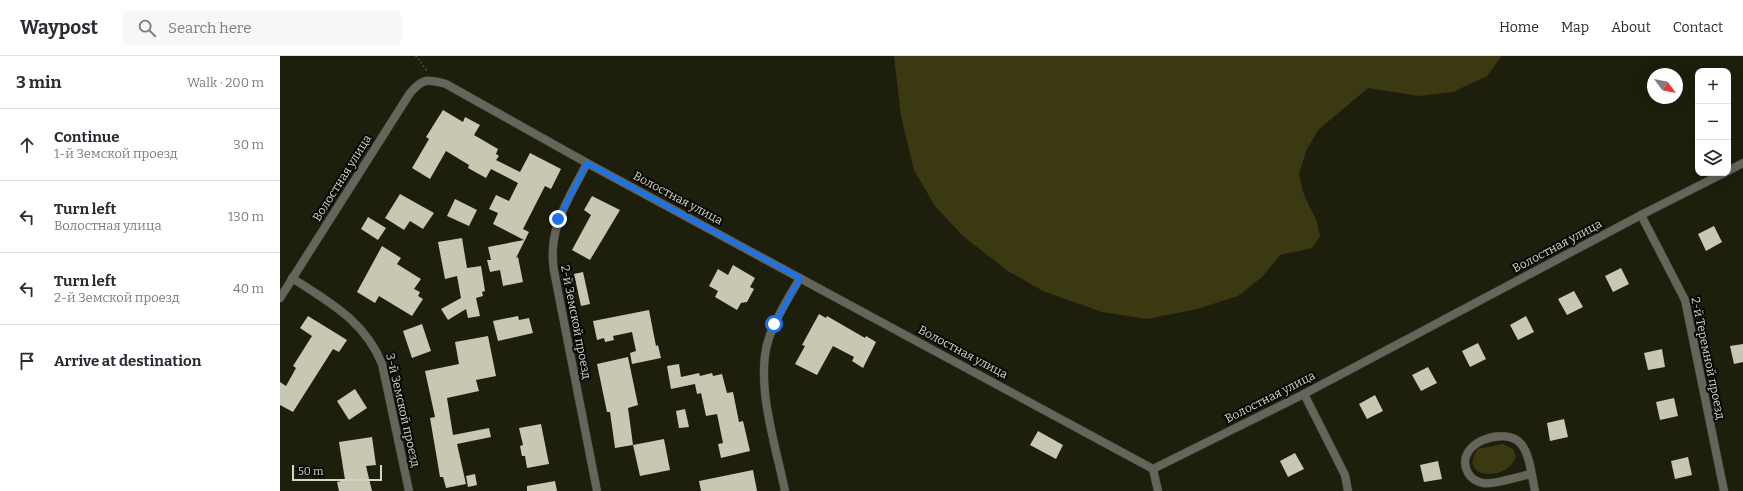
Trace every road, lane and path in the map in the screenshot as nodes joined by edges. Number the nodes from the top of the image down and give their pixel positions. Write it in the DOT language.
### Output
graph roads {
  1 [pos="416,56"];
  2 [pos="431,80"];
  3 [pos="587,163"];
  4 [pos="1743,163"];
  5 [pos="1731,169"];
  6 [pos="1718,176"];
  7 [pos="1641,215"];
  8 [pos="292,278"];
  9 [pos="800,278"];
  10 [pos="280,298"];
  11 [pos="1304,394"];
  12 [pos="1153,469"];
  13 [pos="1531,474"];
  14 [pos="409,491"];
  15 [pos="597,491"];
  16 [pos="785,491"];
  17 [pos="1158,491"];
  18 [pos="1348,491"];
  19 [pos="1535,491"];
  20 [pos="1724,491"];
  1 -- 2 [label="path"];
  2 -- 3 [label="street, Волостная улица"];
  2 -- 8 [label="street, Волостная улица"];
  3 -- 9 [label="street, Волостная улица"];
  3 -- 15 [label="street, 2-й Земской проезд"];
  4 -- 5 [label="street"];
  6 -- 7 [label="street, Волостная улица"];
  7 -- 11 [label="street, Волостная улица"];
  7 -- 20 [label="street, 2-й Теремной проезд"];
  8 -- 10 [label="street, Волостная улица"];
  8 -- 14 [label="street, 3-й Земской проезд"];
  9 -- 12 [label="street, Волостная улица"];
  9 -- 16 [label="street"];
  11 -- 12 [label="street, Волостная улица"];
  11 -- 18 [label="street"];
  12 -- 17 [label="street"];
  13 -- 13 [label="street"];
  13 -- 19 [label="street"];
}
